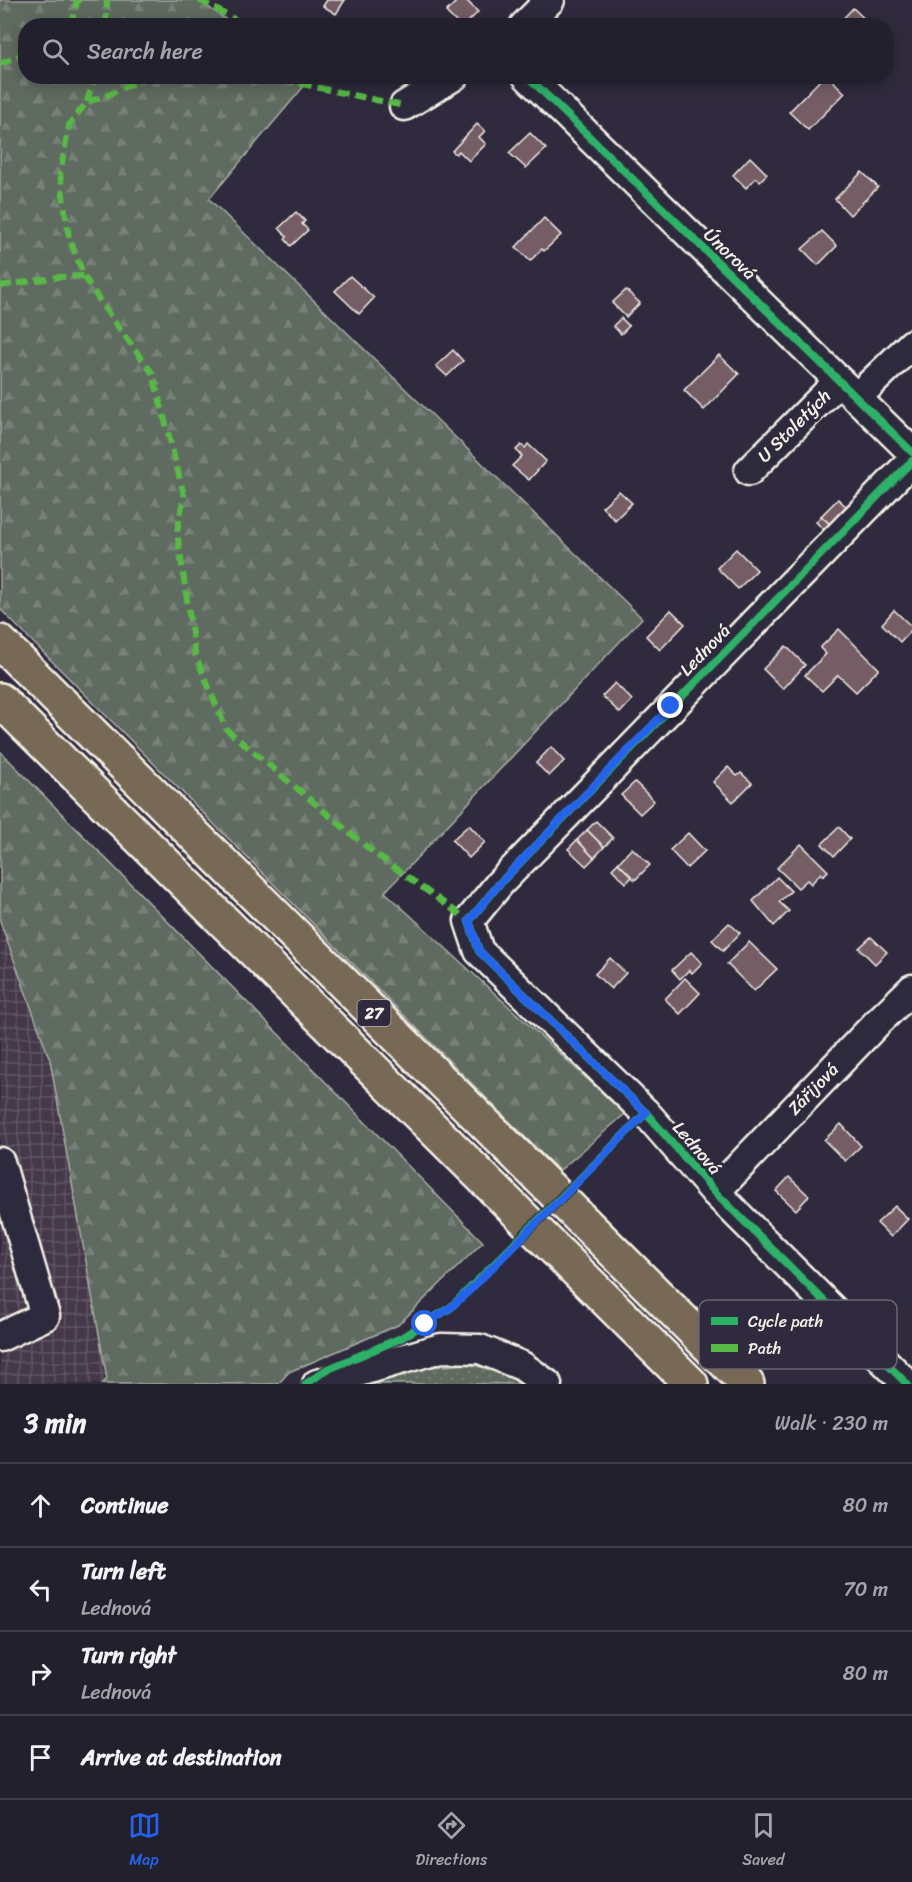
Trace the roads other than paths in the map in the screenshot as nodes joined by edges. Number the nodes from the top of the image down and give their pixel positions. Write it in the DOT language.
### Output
graph roads {
  1 [pos="550,0"];
  2 [pos="532,18"];
  3 [pos="441,84"];
  4 [pos="535,84"];
  5 [pos="404,106"];
  6 [pos="912,344"];
  7 [pos="848,389"];
  8 [pos="912,452"];
  9 [pos="912,461"];
  10 [pos="749,471"];
  11 [pos="0,642"];
  12 [pos="0,700"];
  13 [pos="912,988"];
  14 [pos="0,1162"];
  15 [pos="716,1192"];
  16 [pos="823,1300"];
  17 [pos="699,1336"];
  18 [pos="0,1337"];
  19 [pos="732,1369"];
  20 [pos="892,1369"];
  21 [pos="317,1384"];
  22 [pos="547,1384"];
  23 [pos="691,1384"];
  24 [pos="747,1384"];
  25 [pos="907,1384"];
  1 -- 2 [label="street"];
  3 -- 5 [label="street"];
  4 -- 7 [label="street, Únorová"];
  6 -- 7 [label="street, U Stoletých"];
  7 -- 8 [label="street, Únorová"];
  7 -- 10 [label="street, U Stoletých"];
  9 -- 15 [label="street, Lednová"];
  11 -- 17 [label="highway, 27"];
  12 -- 23 [label="highway, 27"];
  13 -- 15 [label="street, Zářijová"];
  14 -- 18 [label="street"];
  15 -- 16 [label="street, Lednová"];
  19 -- 24 [label="highway, 27"];
  20 -- 25 [label="street, Lednová"];
  21 -- 22 [label="street"];
}
